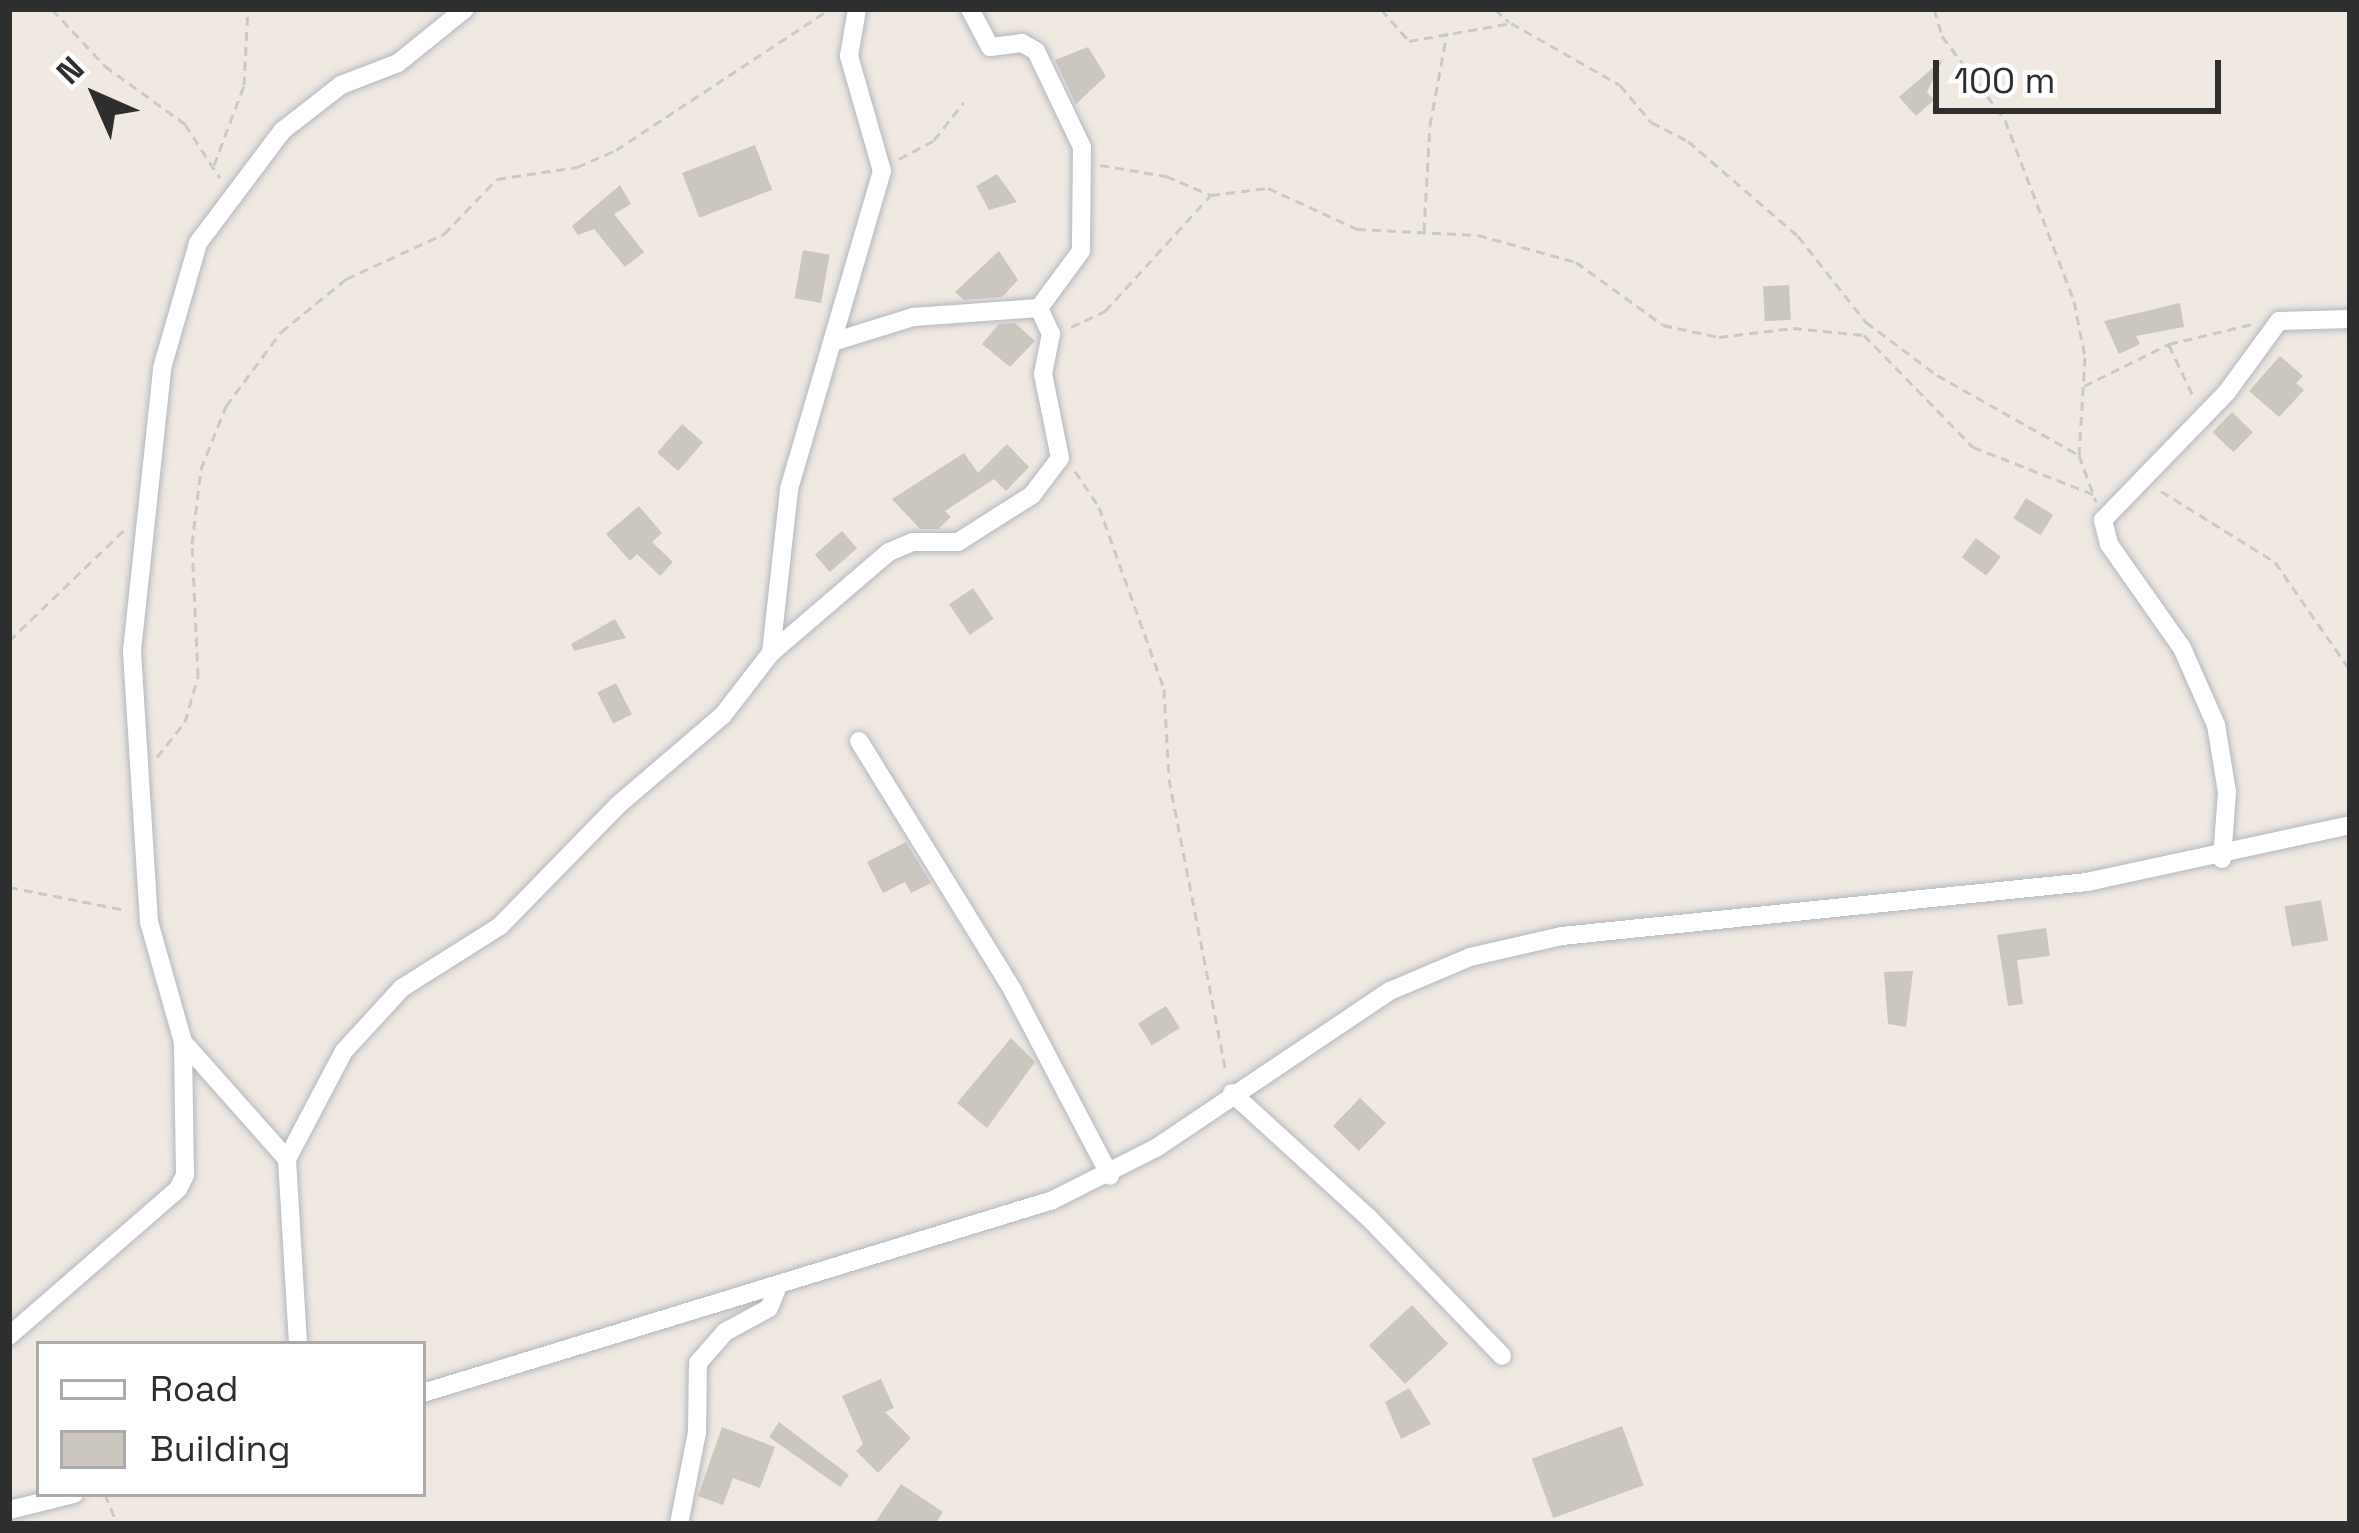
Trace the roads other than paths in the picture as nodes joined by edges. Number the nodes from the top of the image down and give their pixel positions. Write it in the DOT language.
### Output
graph roads {
  1 [pos="465,9"];
  2 [pos="857,9"];
  3 [pos="970,9"];
  4 [pos="1039,308"];
  5 [pos="2350,319"];
  6 [pos="836,341"];
  7 [pos="770,653"];
  8 [pos="859,741"];
  9 [pos="2350,825"];
  10 [pos="2222,859"];
  11 [pos="183,1042"];
  12 [pos="1232,1093"];
  13 [pos="287,1159"];
  14 [pos="1110,1176"];
  15 [pos="777,1288"];
  16 [pos="9,1336"];
  17 [pos="298,1341"];
  18 [pos="1502,1356"];
  19 [pos="426,1392"];
  20 [pos="62,1497"];
  21 [pos="9,1510"];
  22 [pos="679,1524"];
  1 -- 11 [label="street"];
  2 -- 6 [label="street"];
  3 -- 4 [label="street"];
  4 -- 6 [label="street"];
  4 -- 7 [label="street"];
  5 -- 10 [label="street"];
  6 -- 7 [label="street"];
  7 -- 13 [label="street"];
  8 -- 14 [label="street"];
  9 -- 10 [label="street"];
  10 -- 12 [label="street"];
  11 -- 13 [label="street"];
  11 -- 16 [label="street"];
  12 -- 14 [label="street"];
  12 -- 18 [label="street"];
  13 -- 17 [label="street"];
  14 -- 15 [label="street"];
  15 -- 19 [label="street"];
  15 -- 22 [label="street"];
  20 -- 21 [label="street"];
}
